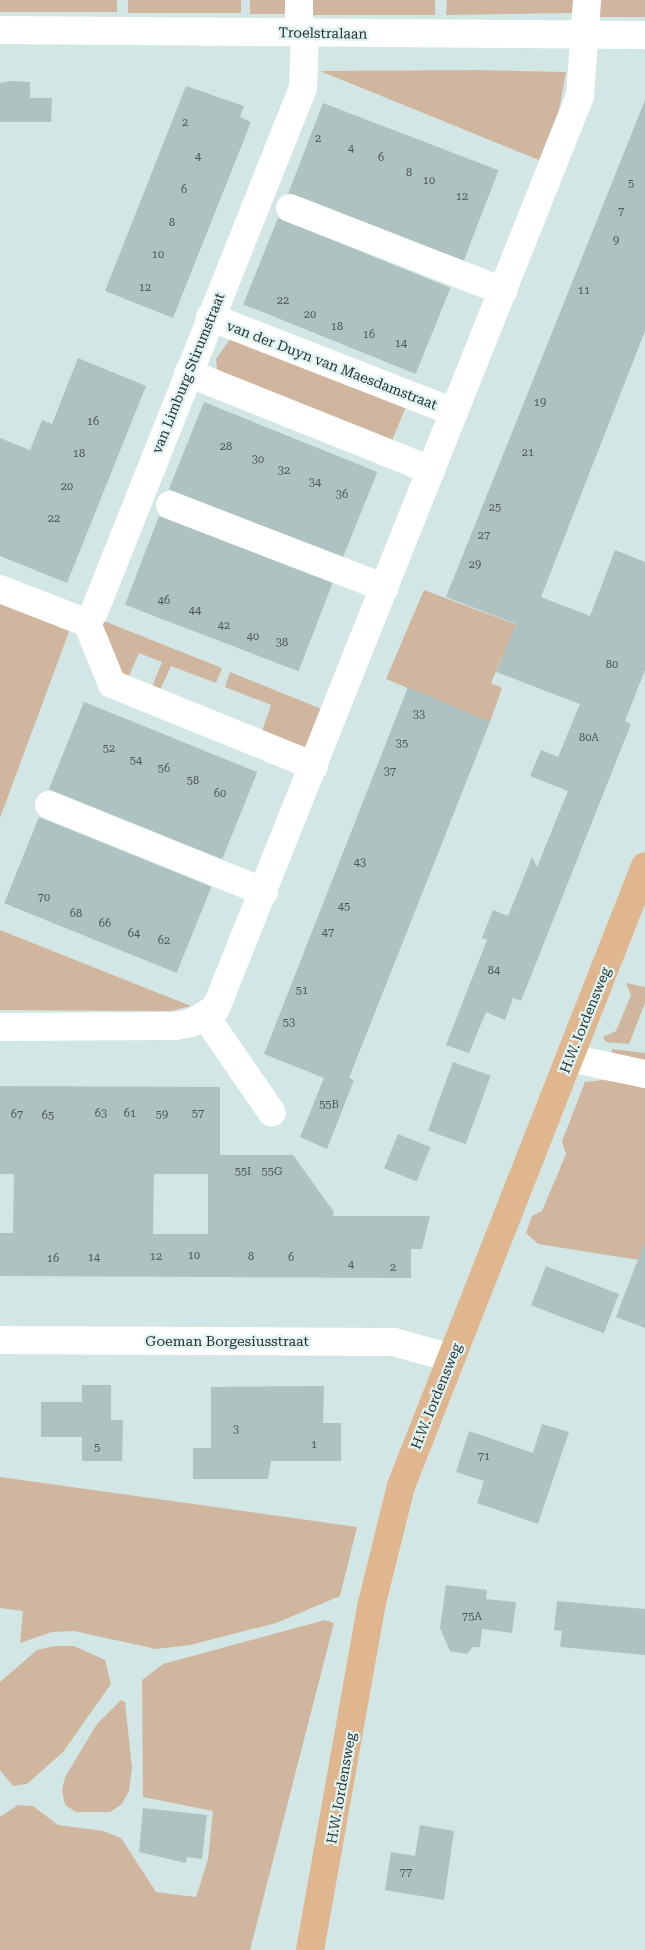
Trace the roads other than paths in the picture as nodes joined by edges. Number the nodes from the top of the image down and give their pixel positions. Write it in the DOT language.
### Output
graph roads {
  1 [pos="298,0"];
  2 [pos="587,0"];
  3 [pos="0,30"];
  4 [pos="302,32"];
  5 [pos="586,35"];
  6 [pos="645,35"];
  7 [pos="290,208"];
  8 [pos="503,291"];
  9 [pos="210,317"];
  10 [pos="188,373"];
  11 [pos="454,412"];
  12 [pos="432,470"];
  13 [pos="170,505"];
  14 [pos="385,588"];
  15 [pos="0,589"];
  16 [pos="87,623"];
  17 [pos="314,766"];
  18 [pos="49,805"];
  19 [pos="645,866"];
  20 [pos="264,892"];
  21 [pos="206,1017"];
  22 [pos="0,1027"];
  23 [pos="570,1058"];
  24 [pos="645,1074"];
  25 [pos="272,1113"];
  26 [pos="0,1340"];
  27 [pos="451,1358"];
  28 [pos="310,1950"];
  1 -- 4 [label="street, van Limburg Stirumstraat"];
  2 -- 5 [label="street, van der Duyn van Maesdamstraat"];
  3 -- 4 [label="street, Troelstralaan"];
  4 -- 5 [label="street, Troelstralaan"];
  4 -- 9 [label="street, van Limburg Stirumstraat"];
  5 -- 6 [label="street, Troelstralaan"];
  5 -- 8 [label="street, van der Duyn van Maesdamstraat"];
  7 -- 8 [label="street"];
  8 -- 11 [label="street, van der Duyn van Maesdamstraat"];
  9 -- 10 [label="street, van Limburg Stirumstraat"];
  9 -- 11 [label="street, van der Duyn van Maesdamstraat"];
  10 -- 12 [label="street"];
  10 -- 16 [label="street, van Limburg Stirumstraat"];
  11 -- 12 [label="street, van der Duyn van Maesdamstraat"];
  12 -- 14 [label="street, van der Duyn van Maesdamstraat"];
  13 -- 14 [label="street"];
  14 -- 17 [label="street, van der Duyn van Maesdamstraat"];
  15 -- 16 [label="street"];
  16 -- 17 [label="street"];
  17 -- 20 [label="street, van der Duyn van Maesdamstraat"];
  18 -- 20 [label="street"];
  19 -- 23 [label="main road, H.W. Iordensweg"];
  20 -- 21 [label="street, van der Duyn van Maesdamstraat"];
  21 -- 22 [label="street"];
  21 -- 25 [label="street"];
  23 -- 24 [label="street"];
  23 -- 27 [label="main road, H.W. Iordensweg"];
  26 -- 27 [label="street, Goeman Borgesiusstraat"];
  27 -- 28 [label="main road, H.W. Iordensweg"];
}
